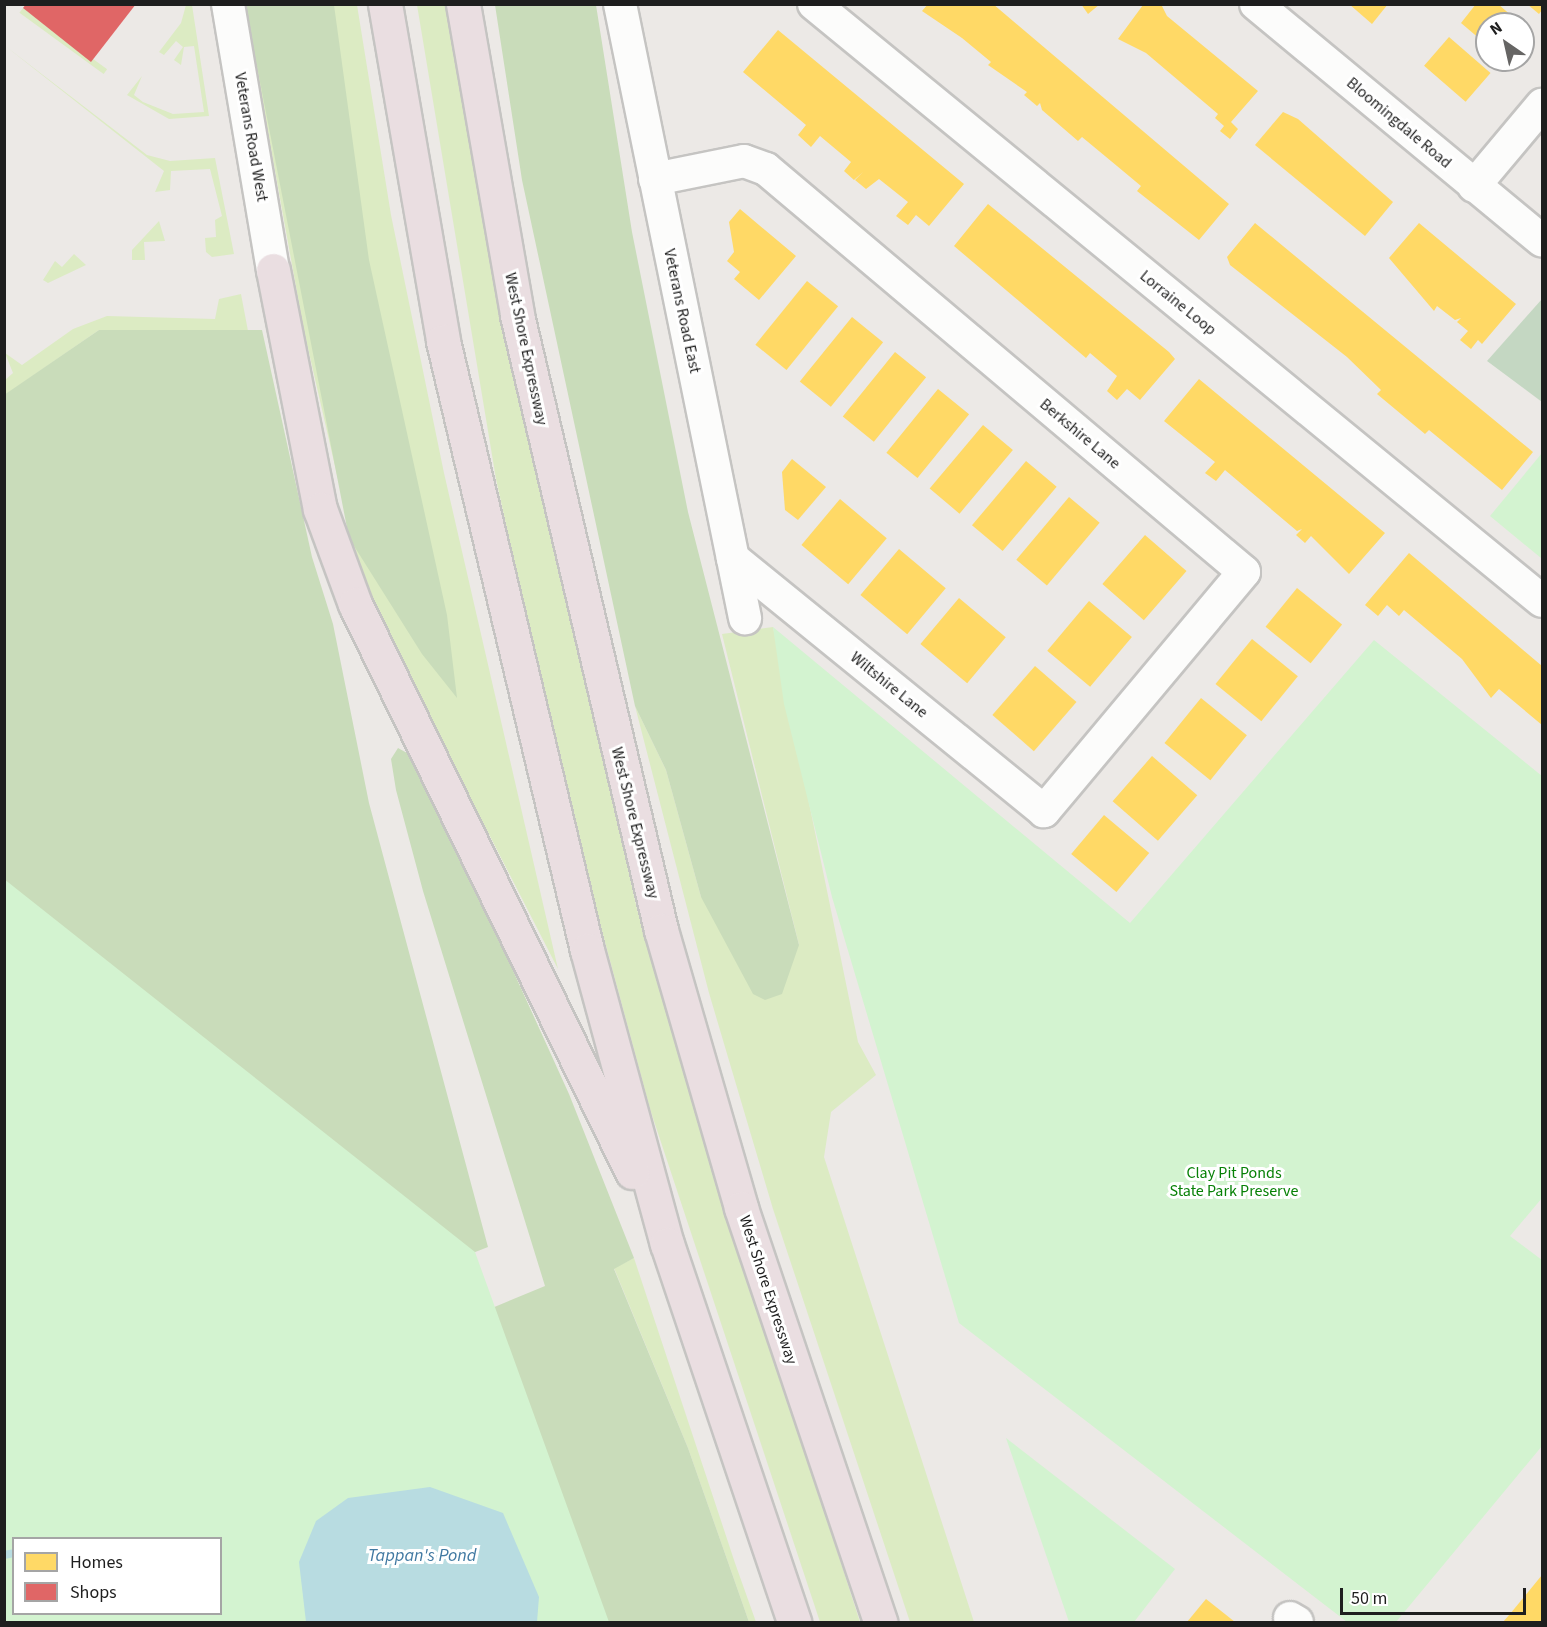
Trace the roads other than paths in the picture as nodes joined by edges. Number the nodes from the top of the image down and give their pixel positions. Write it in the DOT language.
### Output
graph roads {
  1 [pos="228,4"];
  2 [pos="385,4"];
  3 [pos="463,4"];
  4 [pos="620,4"];
  5 [pos="814,4"];
  6 [pos="1256,4"];
  7 [pos="1542,105"];
  8 [pos="655,179"];
  9 [pos="1474,186"];
  10 [pos="1542,241"];
  11 [pos="273,270"];
  12 [pos="733,558"];
  13 [pos="1542,601"];
  14 [pos="745,618"];
  15 [pos="1044,811"];
  16 [pos="667,1244"];
  17 [pos="794,1623"];
  18 [pos="880,1623"];
  1 -- 11 [label="street, Veterans Road West"];
  2 -- 16 [label="highway"];
  3 -- 18 [label="highway, West Shore Expressway"];
  4 -- 8 [label="street, Veterans Road East"];
  5 -- 13 [label="street, Lorraine Loop"];
  6 -- 9 [label="street, Bloomingdale Road"];
  7 -- 9 [label="street"];
  8 -- 12 [label="street, Veterans Road East"];
  8 -- 15 [label="street, Berkshire Lane"];
  9 -- 10 [label="street, Bloomingdale Road"];
  11 -- 16 [label="highway"];
  12 -- 14 [label="street, Veterans Road East"];
  12 -- 15 [label="street, Wiltshire Lane"];
  16 -- 17 [label="highway"];
}
